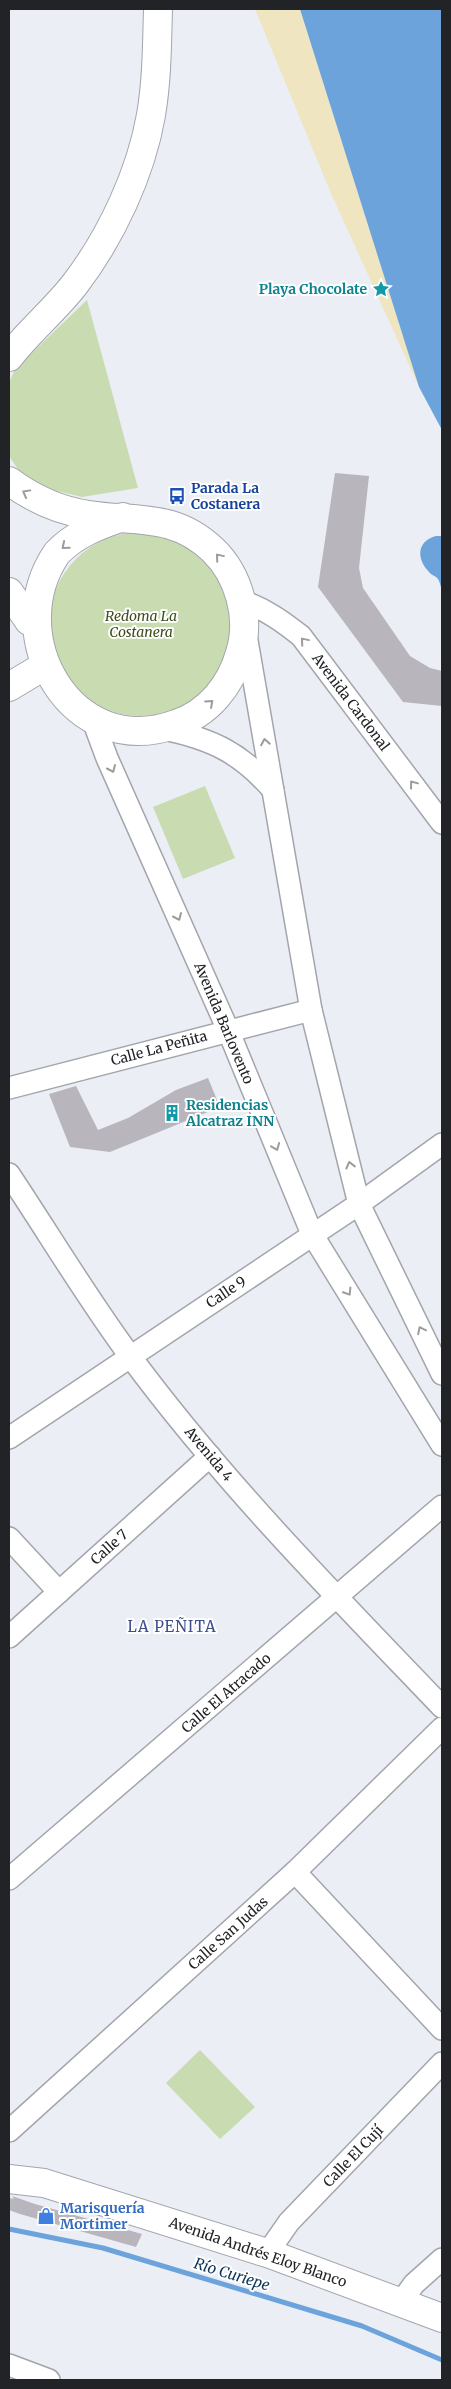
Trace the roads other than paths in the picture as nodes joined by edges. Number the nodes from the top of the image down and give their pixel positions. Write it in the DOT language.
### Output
graph roads {
  1 [pos="158,9"];
  2 [pos="10,352"];
  3 [pos="9,481"];
  4 [pos="123,517"];
  5 [pos="9,592"];
  6 [pos="242,602"];
  7 [pos="29,621"];
  8 [pos="244,628"];
  9 [pos="39,669"];
  10 [pos="9,686"];
  11 [pos="94,723"];
  12 [pos="164,729"];
  13 [pos="273,790"];
  14 [pos="442,823"];
  15 [pos="311,1010"];
  16 [pos="228,1030"];
  17 [pos="9,1088"];
  18 [pos="442,1144"];
  19 [pos="9,1174"];
  20 [pos="359,1204"];
  21 [pos="312,1234"];
  22 [pos="130,1356"];
  23 [pos="442,1374"];
  24 [pos="9,1438"];
  25 [pos="442,1446"];
  26 [pos="210,1456"];
  27 [pos="442,1506"];
  28 [pos="9,1538"];
  29 [pos="59,1592"];
  30 [pos="337,1597"];
  31 [pos="9,1637"];
  32 [pos="442,1707"];
  33 [pos="442,1728"];
  34 [pos="295,1872"];
  35 [pos="9,1879"];
  36 [pos="442,2029"];
  37 [pos="442,2063"];
  38 [pos="9,2131"];
  39 [pos="9,2158"];
  40 [pos="9,2179"];
  41 [pos="44,2183"];
  42 [pos="270,2254"];
  43 [pos="442,2259"];
  44 [pos="401,2302"];
  45 [pos="442,2318"];
  46 [pos="9,2365"];
  47 [pos="49,2380"];
  1 -- 2 [label="main road"];
  4 -- 3 [label="main road, one-way"];
  6 -- 4 [label="main road, one-way"];
  4 -- 7 [label="main road, one-way"];
  5 -- 7 [label="main road"];
  6 -- 8 [label="main road"];
  14 -- 6 [label="street, Avenida Cardonal, one-way"];
  7 -- 9 [label="main road"];
  12 -- 8 [label="main road, one-way"];
  13 -- 8 [label="street, one-way"];
  9 -- 10 [label="main road"];
  9 -- 11 [label="main road"];
  11 -- 12 [label="main road"];
  11 -- 16 [label="street, Avenida Barlovento, one-way"];
  12 -- 13 [label="street"];
  13 -- 15 [label="street"];
  15 -- 16 [label="street, Calle La Peñita"];
  20 -- 15 [label="street, one-way"];
  16 -- 17 [label="street, Calle La Peñita"];
  16 -- 21 [label="street, Avenida Barlovento, one-way"];
  18 -- 20 [label="street, Calle 9"];
  19 -- 22 [label="street, Avenida 4"];
  20 -- 21 [label="street, Calle 9"];
  23 -- 20 [label="street, one-way"];
  21 -- 22 [label="street, Calle 9"];
  21 -- 25 [label="street, Avenida Barlovento, one-way"];
  22 -- 24 [label="street, Calle 9"];
  22 -- 26 [label="street, Avenida 4"];
  26 -- 29 [label="street, Calle 7"];
  26 -- 30 [label="street, Avenida 4"];
  27 -- 30 [label="street, Calle El Atracado"];
  28 -- 29 [label="street"];
  29 -- 31 [label="street, Calle 7"];
  30 -- 32 [label="street, Avenida 4"];
  30 -- 35 [label="street, Calle El Atracado"];
  33 -- 34 [label="street, Calle San Judas"];
  34 -- 36 [label="street"];
  34 -- 38 [label="street, Calle San Judas"];
  37 -- 42 [label="street, Calle El Cují"];
  39 -- 41 [label="main road, Avenida Andrés Eloy Blanco"];
  40 -- 41 [label="main road, Avenida Andrés Eloy Blanco"];
  41 -- 42 [label="main road, Avenida Andrés Eloy Blanco"];
  42 -- 44 [label="main road, Avenida Andrés Eloy Blanco"];
  43 -- 44 [label="street"];
  44 -- 45 [label="main road, Avenida Andrés Eloy Blanco"];
  46 -- 47 [label="street"];
}
